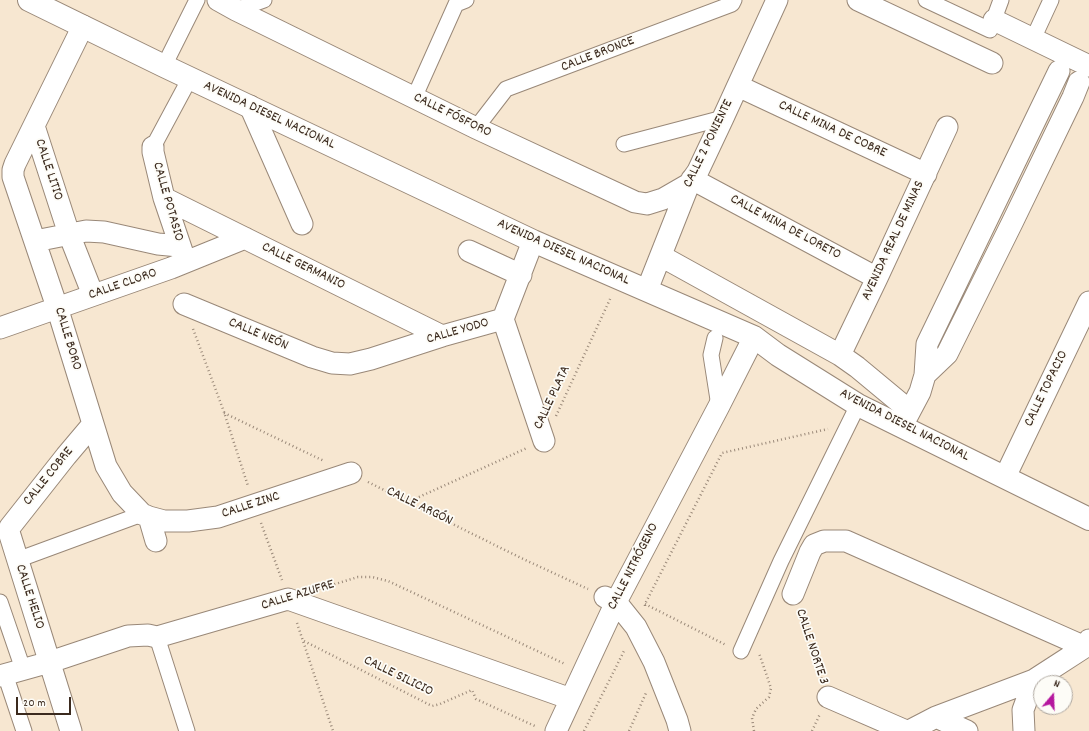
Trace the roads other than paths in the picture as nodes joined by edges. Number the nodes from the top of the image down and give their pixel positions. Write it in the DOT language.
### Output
graph roads {
  1 [pos="29,0"];
  2 [pos="197,0"];
  3 [pos="264,0"];
  4 [pos="466,0"];
  5 [pos="734,0"];
  6 [pos="777,0"];
  7 [pos="858,0"];
  8 [pos="926,0"];
  9 [pos="1001,0"];
  10 [pos="1051,0"];
  11 [pos="227,5"];
  12 [pos="994,20"];
  13 [pos="83,26"];
  14 [pos="1033,39"];
  15 [pos="992,63"];
  16 [pos="164,66"];
  17 [pos="1059,71"];
  18 [pos="1084,74"];
  19 [pos="190,78"];
  20 [pos="738,86"];
  21 [pos="414,98"];
  22 [pos="250,106"];
  23 [pos="723,118"];
  24 [pos="34,126"];
  25 [pos="947,127"];
  26 [pos="476,128"];
  27 [pos="624,144"];
  28 [pos="153,147"];
  29 [pos="926,174"];
  30 [pos="690,181"];
  31 [pos="164,198"];
  32 [pos="991,212"];
  33 [pos="1012,223"];
  34 [pos="302,224"];
  35 [pos="69,234"];
  36 [pos="245,238"];
  37 [pos="34,241"];
  38 [pos="533,241"];
  39 [pos="469,251"];
  40 [pos="182,254"];
  41 [pos="661,256"];
  42 [pos="521,275"];
  43 [pos="877,278"];
  44 [pos="646,290"];
  45 [pos="93,295"];
  46 [pos="1089,302"];
  47 [pos="184,304"];
  48 [pos="57,307"];
  49 [pos="503,319"];
  50 [pos="0,328"];
  51 [pos="442,336"];
  52 [pos="754,337"];
  53 [pos="715,338"];
  54 [pos="840,355"];
  55 [pos="332,363"];
  56 [pos="926,375"];
  57 [pos="858,405"];
  58 [pos="719,406"];
  59 [pos="906,419"];
  60 [pos="93,424"];
  61 [pos="544,441"];
  62 [pos="351,473"];
  63 [pos="1005,477"];
  64 [pos="145,515"];
  65 [pos="1089,518"];
  66 [pos="9,532"];
  67 [pos="156,541"];
  68 [pos="17,560"];
  69 [pos="793,594"];
  70 [pos="609,599"];
  71 [pos="0,602"];
  72 [pos="157,637"];
  73 [pos="1087,643"];
  74 [pos="734,648"];
  75 [pos="50,662"];
  76 [pos="9,673"];
  77 [pos="1041,675"];
  78 [pos="1033,680"];
  79 [pos="1033,682"];
  80 [pos="828,697"];
  81 [pos="571,699"];
  82 [pos="937,722"];
  83 [pos="547,729"];
  84 [pos="24,731"];
  85 [pos="71,731"];
  86 [pos="187,731"];
  87 [pos="680,731"];
  88 [pos="906,731"];
  89 [pos="909,731"];
  90 [pos="967,731"];
  91 [pos="1024,731"];
  1 -- 13 [label="street, AVENIDA DIESEL NACIONAL"];
  2 -- 16 [label="street"];
  3 -- 11 [label="street"];
  4 -- 21 [label="street"];
  5 -- 26 [label="street, CALLE BRONCE"];
  6 -- 20 [label="street, CALLE 2 PONIENTE"];
  7 -- 15 [label="street"];
  8 -- 12 [label="street"];
  9 -- 12 [label="street"];
  10 -- 14 [label="street"];
  11 -- 21 [label="street, CALLE FÓSFORO"];
  12 -- 14 [label="street"];
  13 -- 16 [label="street, AVENIDA DIESEL NACIONAL"];
  13 -- 24 [label="street, CALLE LITIO"];
  14 -- 18 [label="street"];
  16 -- 19 [label="street, AVENIDA DIESEL NACIONAL"];
  17 -- 32 [label="street"];
  18 -- 33 [label="street"];
  19 -- 22 [label="street, AVENIDA DIESEL NACIONAL"];
  19 -- 28 [label="street, CALLE POTASIO"];
  20 -- 23 [label="street, CALLE 2 PONIENTE"];
  20 -- 29 [label="street, CALLE MINA DE COBRE"];
  21 -- 26 [label="street, CALLE FÓSFORO"];
  22 -- 34 [label="street"];
  22 -- 38 [label="street, AVENIDA DIESEL NACIONAL"];
  23 -- 27 [label="street"];
  23 -- 30 [label="street, CALLE 2 PONIENTE"];
  24 -- 35 [label="street, CALLE LITIO"];
  24 -- 37 [label="street, CALLE BORO"];
  25 -- 29 [label="street, AVENIDA REAL DE MINAS"];
  26 -- 30 [label="street, CALLE FÓSFORO"];
  28 -- 31 [label="street, CALLE POTASIO"];
  29 -- 43 [label="street, AVENIDA REAL DE MINAS"];
  30 -- 41 [label="street, CALLE 2 PONIENTE"];
  30 -- 43 [label="street, CALLE MINA DE LORETO"];
  31 -- 36 [label="street, CALLE GERMANIO"];
  31 -- 40 [label="street, CALLE POTASIO"];
  32 -- 33 [label="street"];
  32 -- 56 [label="street"];
  33 -- 56 [label="street"];
  35 -- 37 [label="street"];
  35 -- 40 [label="street"];
  35 -- 45 [label="street, CALLE LITIO"];
  36 -- 40 [label="street, CALLE CLORO"];
  36 -- 51 [label="street, CALLE GERMANIO"];
  37 -- 48 [label="street, CALLE BORO"];
  38 -- 42 [label="street, CALLE YODO"];
  38 -- 44 [label="street, AVENIDA DIESEL NACIONAL"];
  39 -- 42 [label="street"];
  40 -- 45 [label="street, CALLE CLORO"];
  41 -- 44 [label="street, CALLE 2 PONIENTE"];
  41 -- 54 [label="street"];
  42 -- 49 [label="street, CALLE YODO"];
  43 -- 54 [label="street, AVENIDA REAL DE MINAS"];
  44 -- 52 [label="street, AVENIDA DIESEL NACIONAL"];
  45 -- 48 [label="street, CALLE CLORO"];
  46 -- 63 [label="street, CALLE TOPACIO"];
  47 -- 55 [label="street, CALLE NEÓN"];
  48 -- 50 [label="street, CALLE CLORO"];
  48 -- 60 [label="street, CALLE BORO"];
  49 -- 51 [label="street, CALLE YODO"];
  49 -- 61 [label="street"];
  51 -- 55 [label="street, CALLE YODO"];
  52 -- 57 [label="street, AVENIDA DIESEL NACIONAL"];
  52 -- 58 [label="street, CALLE NITRÓGENO"];
  53 -- 58 [label="street"];
  54 -- 59 [label="street"];
  56 -- 59 [label="street"];
  57 -- 59 [label="street, AVENIDA DIESEL NACIONAL"];
  57 -- 74 [label="street"];
  58 -- 70 [label="street, CALLE NITRÓGENO"];
  59 -- 63 [label="street, AVENIDA DIESEL NACIONAL"];
  60 -- 64 [label="street, CALLE BORO"];
  60 -- 66 [label="street, CALLE COBRE"];
  62 -- 64 [label="street, CALLE ZINC"];
  63 -- 65 [label="street, AVENIDA DIESEL NACIONAL"];
  64 -- 67 [label="street, CALLE BORO"];
  64 -- 68 [label="street, CALLE ZINC"];
  66 -- 68 [label="street, CALLE HELIO"];
  68 -- 75 [label="street, CALLE HELIO"];
  69 -- 73 [label="street"];
  70 -- 81 [label="street, CALLE NITRÓGENO"];
  70 -- 87 [label="street"];
  71 -- 76 [label="street"];
  72 -- 75 [label="street, CALLE AZUFRE"];
  72 -- 81 [label="street, CALLE AZUFRE"];
  72 -- 86 [label="street"];
  73 -- 77 [label="street"];
  75 -- 76 [label="street, CALLE AZUFRE"];
  75 -- 85 [label="street, CALLE HELIO"];
  76 -- 84 [label="street"];
  78 -- 82 [label="street"];
  79 -- 91 [label="street"];
  80 -- 88 [label="street, CALLE NORTE 3"];
  81 -- 83 [label="street, CALLE NITRÓGENO"];
  82 -- 89 [label="street"];
  82 -- 90 [label="street"];
}
